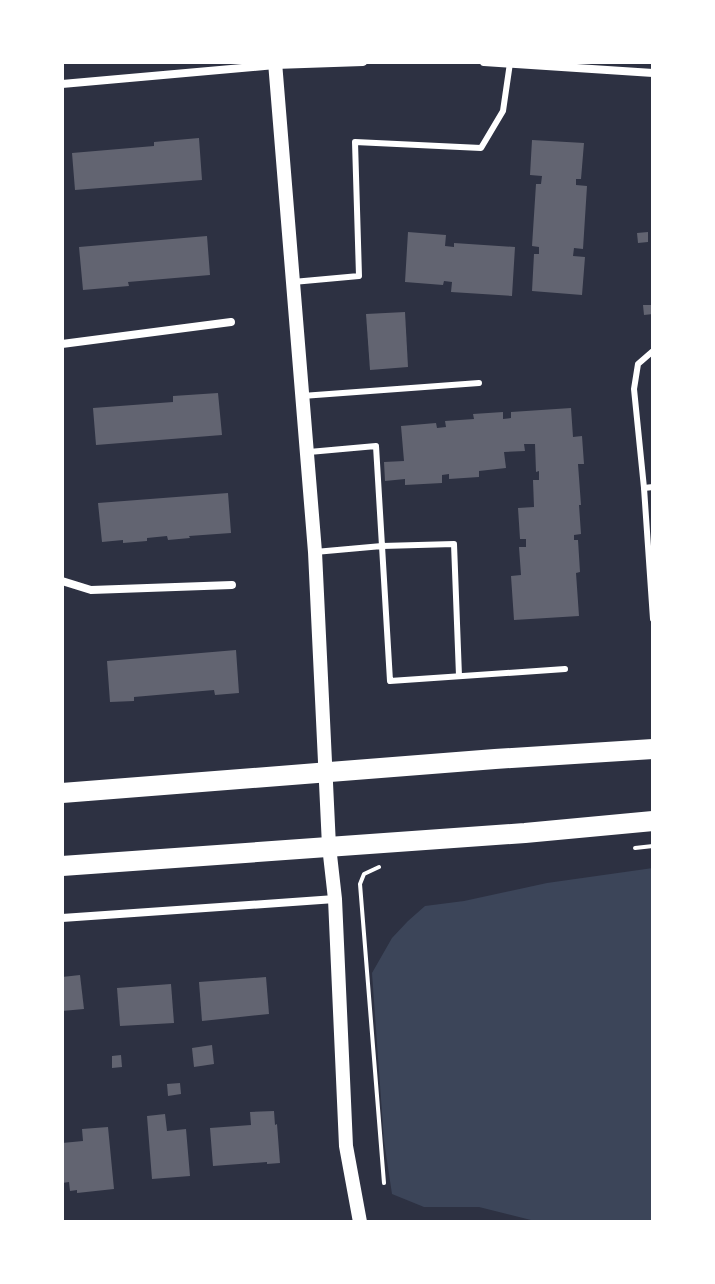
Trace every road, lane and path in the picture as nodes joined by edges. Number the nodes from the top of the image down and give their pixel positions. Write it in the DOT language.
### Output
graph roads {
  1 [pos="363,62"];
  2 [pos="484,62"];
  3 [pos="510,63"];
  4 [pos="539,63"];
  5 [pos="275,64"];
  6 [pos="653,73"];
  7 [pos="62,84"];
  8 [pos="293,282"];
  9 [pos="231,322"];
  10 [pos="62,344"];
  11 [pos="653,351"];
  12 [pos="479,383"];
  13 [pos="302,396"];
  14 [pos="307,452"];
  15 [pos="653,487"];
  16 [pos="644,488"];
  17 [pos="382,546"];
  18 [pos="315,552"];
  19 [pos="62,568"];
  20 [pos="62,581"];
  21 [pos="232,585"];
  22 [pos="653,619"];
  23 [pos="565,669"];
  24 [pos="459,676"];
  25 [pos="653,749"];
  26 [pos="326,772"];
  27 [pos="62,793"];
  28 [pos="653,821"];
  29 [pos="329,846"];
  30 [pos="653,846"];
  31 [pos="622,849"];
  32 [pos="62,866"];
  33 [pos="393,866"];
  34 [pos="335,899"];
  35 [pos="62,918"];
  36 [pos="384,1183"];
  37 [pos="360,1222"];
  1 -- 5 [label="street"];
  2 -- 3 [label="street"];
  3 -- 4 [label="street"];
  3 -- 8 [label="lane"];
  4 -- 6 [label="street"];
  5 -- 7 [label="street"];
  5 -- 8 [label="street"];
  8 -- 13 [label="street"];
  9 -- 10 [label="street"];
  11 -- 16 [label="lane"];
  12 -- 13 [label="lane"];
  13 -- 14 [label="street"];
  14 -- 17 [label="lane"];
  14 -- 18 [label="street"];
  15 -- 16 [label="lane"];
  16 -- 22 [label="lane"];
  17 -- 18 [label="lane"];
  17 -- 24 [label="lane"];
  17 -- 24 [label="lane"];
  18 -- 26 [label="street"];
  19 -- 20 [label="street"];
  20 -- 21 [label="street"];
  23 -- 24 [label="lane"];
  25 -- 26 [label="main road"];
  26 -- 27 [label="main road"];
  26 -- 29 [label="street"];
  28 -- 29 [label="main road"];
  29 -- 32 [label="main road"];
  29 -- 34 [label="street"];
  30 -- 31 [label="path"];
  33 -- 36 [label="path"];
  34 -- 35 [label="street"];
  34 -- 37 [label="street"];
}
